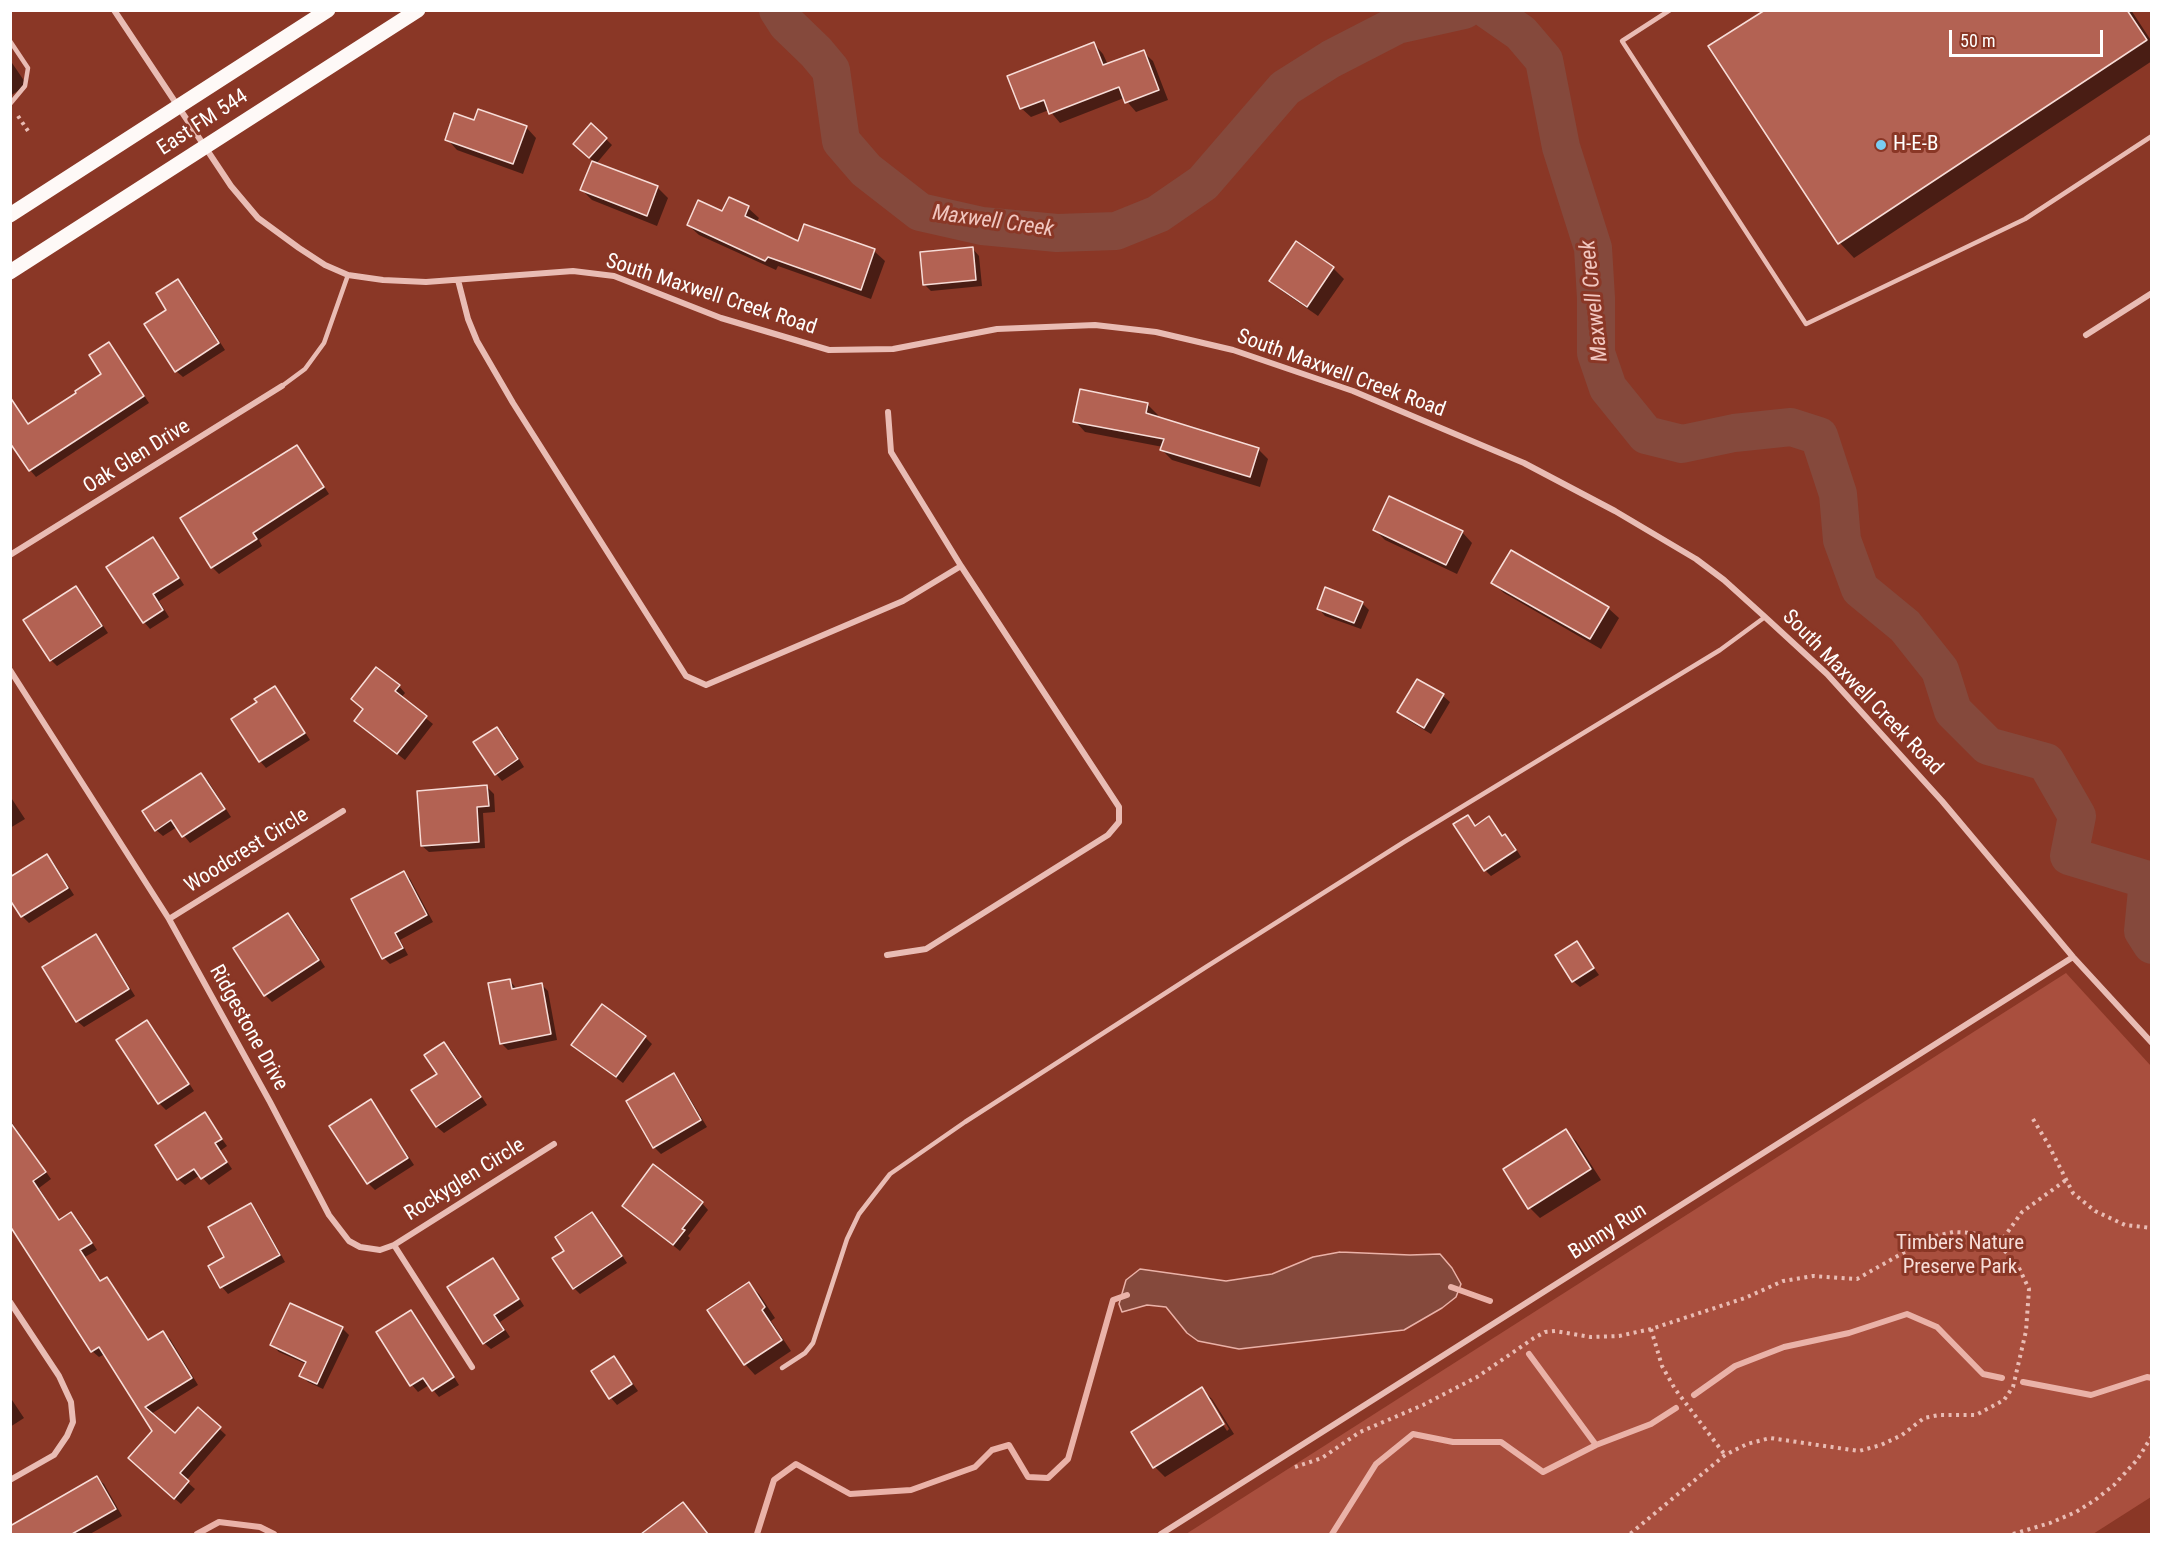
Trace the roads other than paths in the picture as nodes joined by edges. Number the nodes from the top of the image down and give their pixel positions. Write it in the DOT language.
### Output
graph roads {
  1 [pos="114,10"];
  2 [pos="328,10"];
  3 [pos="418,10"];
  4 [pos="1669,11"];
  5 [pos="10,41"];
  6 [pos="10,104"];
  7 [pos="180,107"];
  8 [pos="2151,136"];
  9 [pos="206,146"];
  10 [pos="10,215"];
  11 [pos="10,272"];
  12 [pos="348,275"];
  13 [pos="458,280"];
  14 [pos="2151,293"];
  15 [pos="2086,335"];
  16 [pos="282,386"];
  17 [pos="888,412"];
  18 [pos="10,555"];
  19 [pos="961,566"];
  20 [pos="1765,617"];
  21 [pos="10,670"];
  22 [pos="343,811"];
  23 [pos="169,919"];
  24 [pos="887,955"];
  25 [pos="2073,957"];
  26 [pos="2151,1043"];
  27 [pos="554,1144"];
  28 [pos="394,1245"];
  29 [pos="10,1302"];
  30 [pos="472,1367"];
  31 [pos="782,1368"];
  32 [pos="10,1480"];
  33 [pos="1161,1534"];
  1 -- 7 [label="street, South Maxwell Creek Road"];
  2 -- 7 [label="main road, East FM 544"];
  3 -- 9 [label="main road, East FM 544"];
  4 -- 8 [label="lane"];
  5 -- 6 [label="lane"];
  7 -- 9 [label="street, South Maxwell Creek Road"];
  7 -- 10 [label="main road, East FM 544"];
  9 -- 11 [label="main road, East FM 544"];
  9 -- 12 [label="street, South Maxwell Creek Road"];
  12 -- 13 [label="street, South Maxwell Creek Road"];
  12 -- 16 [label="lane"];
  13 -- 19 [label="street"];
  13 -- 20 [label="street, South Maxwell Creek Road"];
  14 -- 15 [label="street"];
  16 -- 18 [label="street, Oak Glen Drive"];
  17 -- 19 [label="street"];
  19 -- 24 [label="street"];
  20 -- 25 [label="street, South Maxwell Creek Road"];
  20 -- 31 [label="lane"];
  21 -- 23 [label="street, Ridgestone Drive"];
  22 -- 23 [label="street, Woodcrest Circle"];
  23 -- 28 [label="street, Ridgestone Drive"];
  25 -- 26 [label="street, South Maxwell Creek Road"];
  25 -- 33 [label="street, Bunny Run"];
  27 -- 28 [label="street, Rockyglen Circle"];
  28 -- 30 [label="street"];
  29 -- 32 [label="street"];
}
